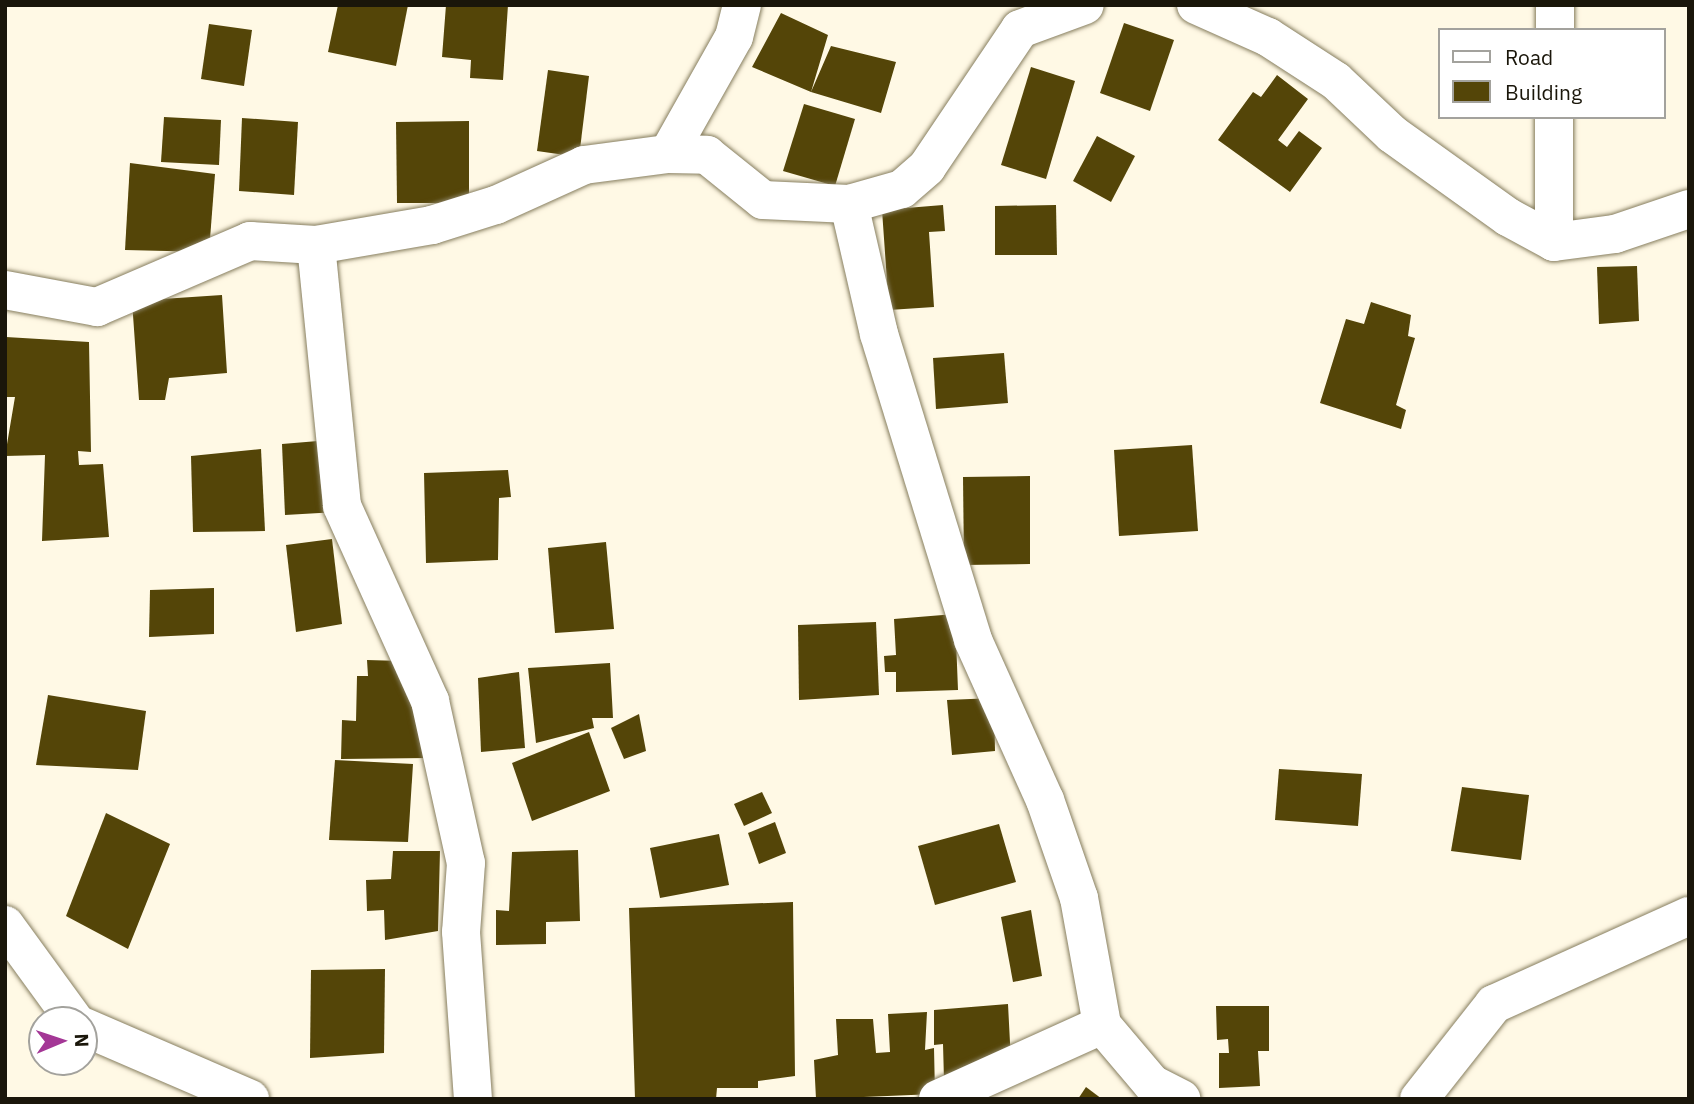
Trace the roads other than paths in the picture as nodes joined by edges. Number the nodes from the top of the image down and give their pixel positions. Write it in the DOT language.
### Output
graph roads {
  1 [pos="742,5"];
  2 [pos="1086,5"];
  3 [pos="1196,5"];
  4 [pos="1555,5"];
  5 [pos="1555,28"];
  6 [pos="1554,119"];
  7 [pos="668,154"];
  8 [pos="849,204"];
  9 [pos="1689,209"];
  10 [pos="1554,242"];
  11 [pos="316,245"];
  12 [pos="5,290"];
  13 [pos="1689,916"];
  14 [pos="5,925"];
  15 [pos="64,1006"];
  16 [pos="1102,1025"];
  17 [pos="98,1033"];
  18 [pos="250,1099"];
  19 [pos="473,1099"];
  20 [pos="938,1099"];
  21 [pos="1181,1099"];
  22 [pos="1419,1099"];
  1 -- 7 [label="street"];
  2 -- 8 [label="street"];
  3 -- 10 [label="street"];
  4 -- 5 [label="street"];
  6 -- 10 [label="street"];
  7 -- 8 [label="street"];
  7 -- 11 [label="street"];
  8 -- 16 [label="street"];
  9 -- 10 [label="street"];
  11 -- 12 [label="street"];
  11 -- 19 [label="street"];
  13 -- 22 [label="street"];
  14 -- 15 [label="street"];
  16 -- 20 [label="street"];
  16 -- 21 [label="street"];
  17 -- 18 [label="street"];
}
